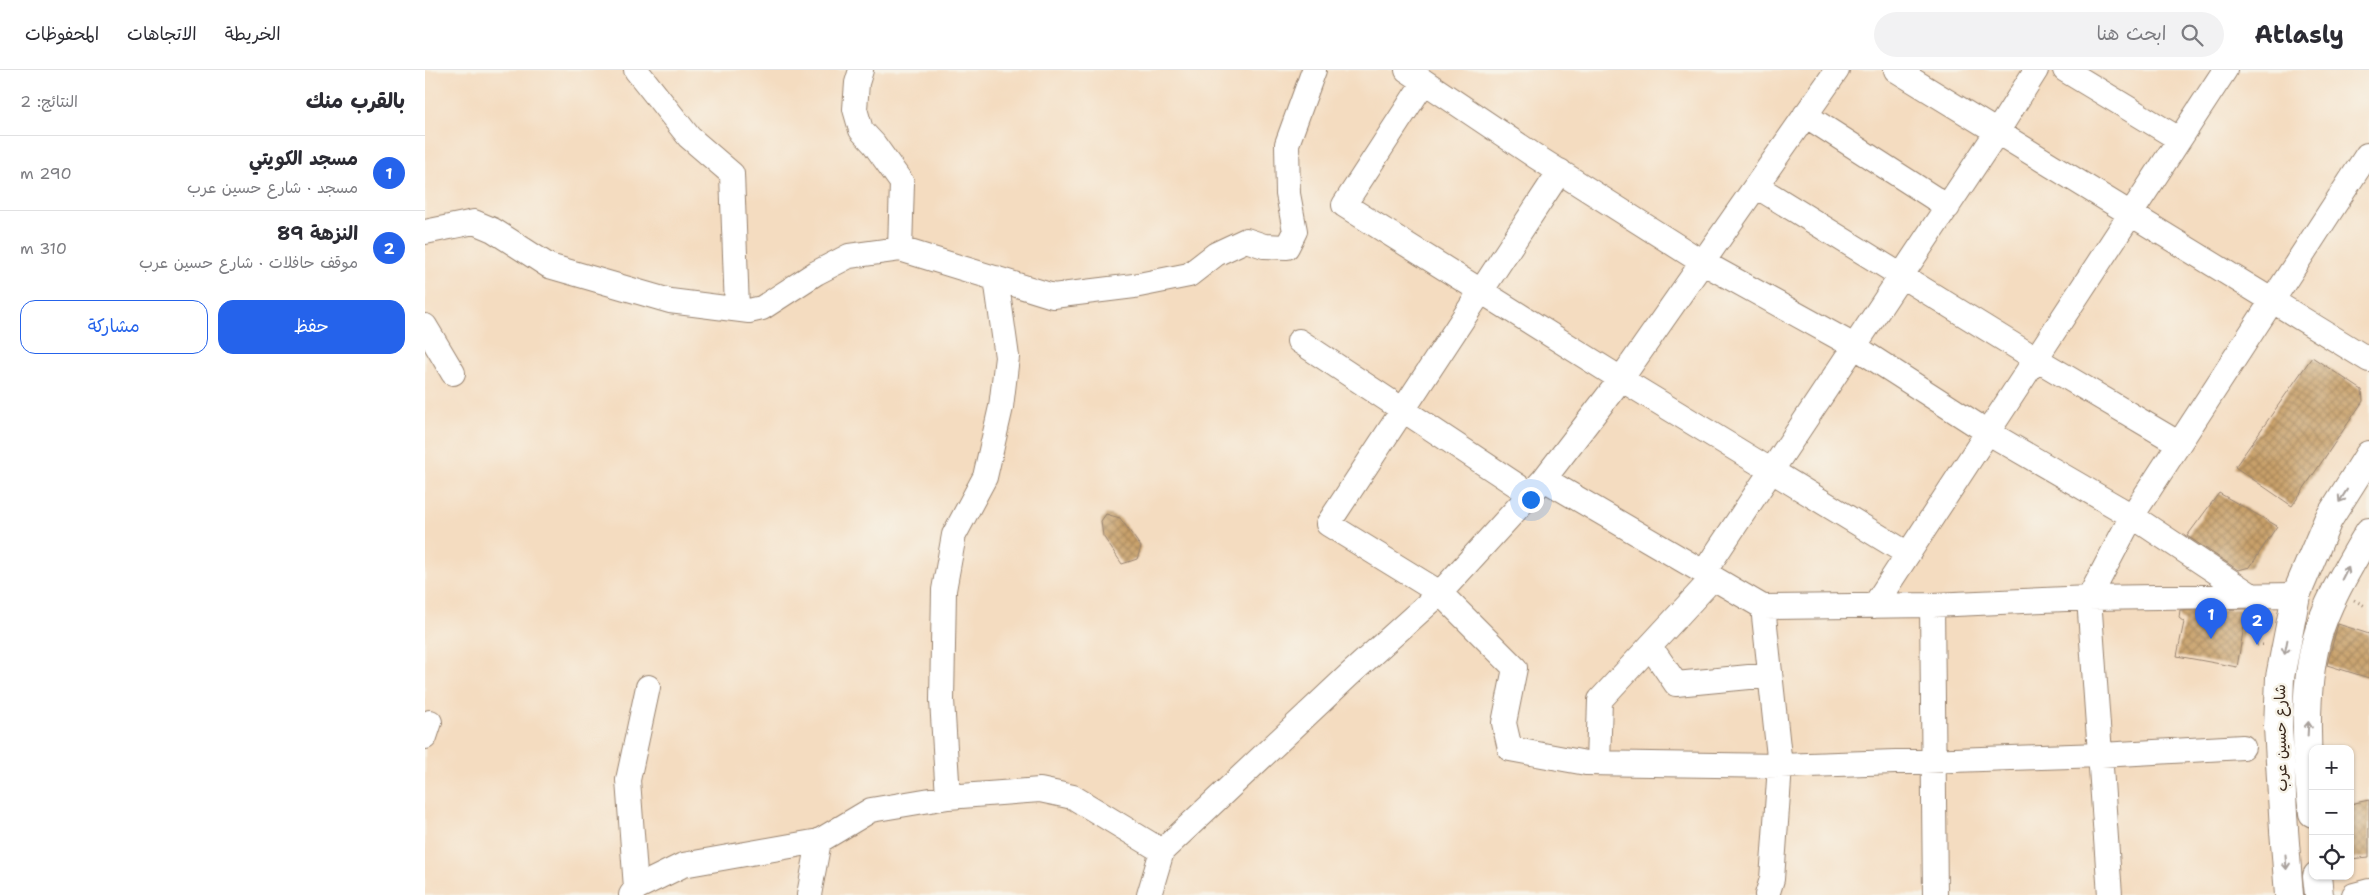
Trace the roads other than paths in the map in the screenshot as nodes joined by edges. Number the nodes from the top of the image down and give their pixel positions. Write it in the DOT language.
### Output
graph roads {
  1 [pos="636,70"];
  2 [pos="861,70"];
  3 [pos="1314,70"];
  4 [pos="1837,70"];
  5 [pos="1896,70"];
  6 [pos="2035,70"];
  7 [pos="2065,70"];
  8 [pos="2225,70"];
  9 [pos="1416,76"];
  10 [pos="1805,116"];
  11 [pos="1997,132"];
  12 [pos="2179,139"];
  13 [pos="2369,156"];
  14 [pos="1560,171"];
  15 [pos="1756,186"];
  16 [pos="1947,207"];
  17 [pos="2130,214"];
  18 [pos="425,232"];
  19 [pos="900,249"];
  20 [pos="1702,262"];
  21 [pos="1901,276"];
  22 [pos="996,278"];
  23 [pos="1481,291"];
  24 [pos="2273,302"];
  25 [pos="737,309"];
  26 [pos="425,326"];
  27 [pos="1299,341"];
  28 [pos="1854,346"];
  29 [pos="2036,359"];
  30 [pos="2369,360"];
  31 [pos="453,373"];
  32 [pos="1621,379"];
  33 [pos="1403,410"];
  34 [pos="1989,433"];
  35 [pos="2179,443"];
  36 [pos="2369,455"];
  37 [pos="1771,471"];
  38 [pos="1537,486"];
  39 [pos="2132,516"];
  40 [pos="2369,532"];
  41 [pos="1908,554"];
  42 [pos="1708,575"];
  43 [pos="1440,593"];
  44 [pos="2251,595"];
  45 [pos="2296,595"];
  46 [pos="2089,598"];
  47 [pos="1932,605"];
  48 [pos="1874,606"];
  49 [pos="1763,607"];
  50 [pos="1650,646"];
  51 [pos="1770,675"];
  52 [pos="648,687"];
  53 [pos="2243,747"];
  54 [pos="2101,755"];
  55 [pos="1934,759"];
  56 [pos="1598,763"];
  57 [pos="1780,766"];
  58 [pos="2311,790"];
  59 [pos="948,797"];
  60 [pos="819,841"];
  61 [pos="1163,851"];
  62 [pos="2317,880"];
  63 [pos="2328,880"];
  64 [pos="633,891"];
  65 [pos="2369,891"];
  66 [pos="809,895"];
  67 [pos="1149,895"];
  68 [pos="1767,895"];
  69 [pos="1935,895"];
  70 [pos="2109,895"];
  71 [pos="2289,895"];
  72 [pos="2319,895"];
  73 [pos="2332,895"];
  74 [pos="2354,895"];
  1 -- 25 [label="street"];
  2 -- 19 [label="street"];
  3 -- 22 [label="street"];
  4 -- 10 [label="street"];
  5 -- 11 [label="street"];
  6 -- 11 [label="street"];
  7 -- 12 [label="street"];
  8 -- 12 [label="street"];
  9 -- 14 [label="street"];
  9 -- 23 [label="street"];
  10 -- 15 [label="street"];
  10 -- 16 [label="street"];
  11 -- 16 [label="street"];
  11 -- 17 [label="street"];
  12 -- 17 [label="street"];
  13 -- 24 [label="street"];
  14 -- 20 [label="street"];
  14 -- 23 [label="street"];
  15 -- 20 [label="street"];
  15 -- 21 [label="street"];
  16 -- 21 [label="street"];
  17 -- 24 [label="street"];
  17 -- 29 [label="street"];
  18 -- 25 [label="street"];
  19 -- 22 [label="street"];
  19 -- 25 [label="street"];
  20 -- 28 [label="street"];
  20 -- 32 [label="street"];
  21 -- 28 [label="street"];
  21 -- 29 [label="street"];
  22 -- 59 [label="street"];
  23 -- 32 [label="street"];
  23 -- 33 [label="street"];
  24 -- 30 [label="street"];
  24 -- 35 [label="street"];
  26 -- 31 [label="street"];
  27 -- 33 [label="street"];
  28 -- 34 [label="street"];
  28 -- 37 [label="street"];
  29 -- 34 [label="street"];
  29 -- 35 [label="street"];
  32 -- 37 [label="street"];
  32 -- 38 [label="street"];
  33 -- 38 [label="street"];
  33 -- 43 [label="street"];
  34 -- 39 [label="street"];
  34 -- 41 [label="street"];
  35 -- 39 [label="street"];
  36 -- 45 [label="main road, شارع حسين عرب, one-way"];
  37 -- 41 [label="street"];
  37 -- 42 [label="street"];
  38 -- 42 [label="street"];
  38 -- 43 [label="street"];
  39 -- 44 [label="street"];
  39 -- 46 [label="street"];
  58 -- 40 [label="main road, شارع حسين عرب, one-way"];
  41 -- 48 [label="street"];
  42 -- 49 [label="street"];
  42 -- 50 [label="street"];
  43 -- 56 [label="street"];
  43 -- 61 [label="street"];
  44 -- 45 [label="street"];
  44 -- 46 [label="street"];
  45 -- 71 [label="main road, شارع حسين عرب, one-way"];
  46 -- 47 [label="street"];
  46 -- 54 [label="street"];
  47 -- 48 [label="street"];
  47 -- 55 [label="street"];
  48 -- 49 [label="street"];
  49 -- 51 [label="street"];
  50 -- 51 [label="street"];
  50 -- 56 [label="street"];
  51 -- 57 [label="street"];
  52 -- 64 [label="street"];
  53 -- 54 [label="street"];
  54 -- 55 [label="street"];
  54 -- 70 [label="street"];
  55 -- 57 [label="street"];
  55 -- 69 [label="street"];
  56 -- 57 [label="street"];
  57 -- 68 [label="street"];
  59 -- 60 [label="street"];
  59 -- 61 [label="street"];
  60 -- 64 [label="street"];
  60 -- 66 [label="street"];
  61 -- 67 [label="street"];
  62 -- 72 [label="main road"];
  63 -- 73 [label="main road"];
  65 -- 74 [label="street"];
}
